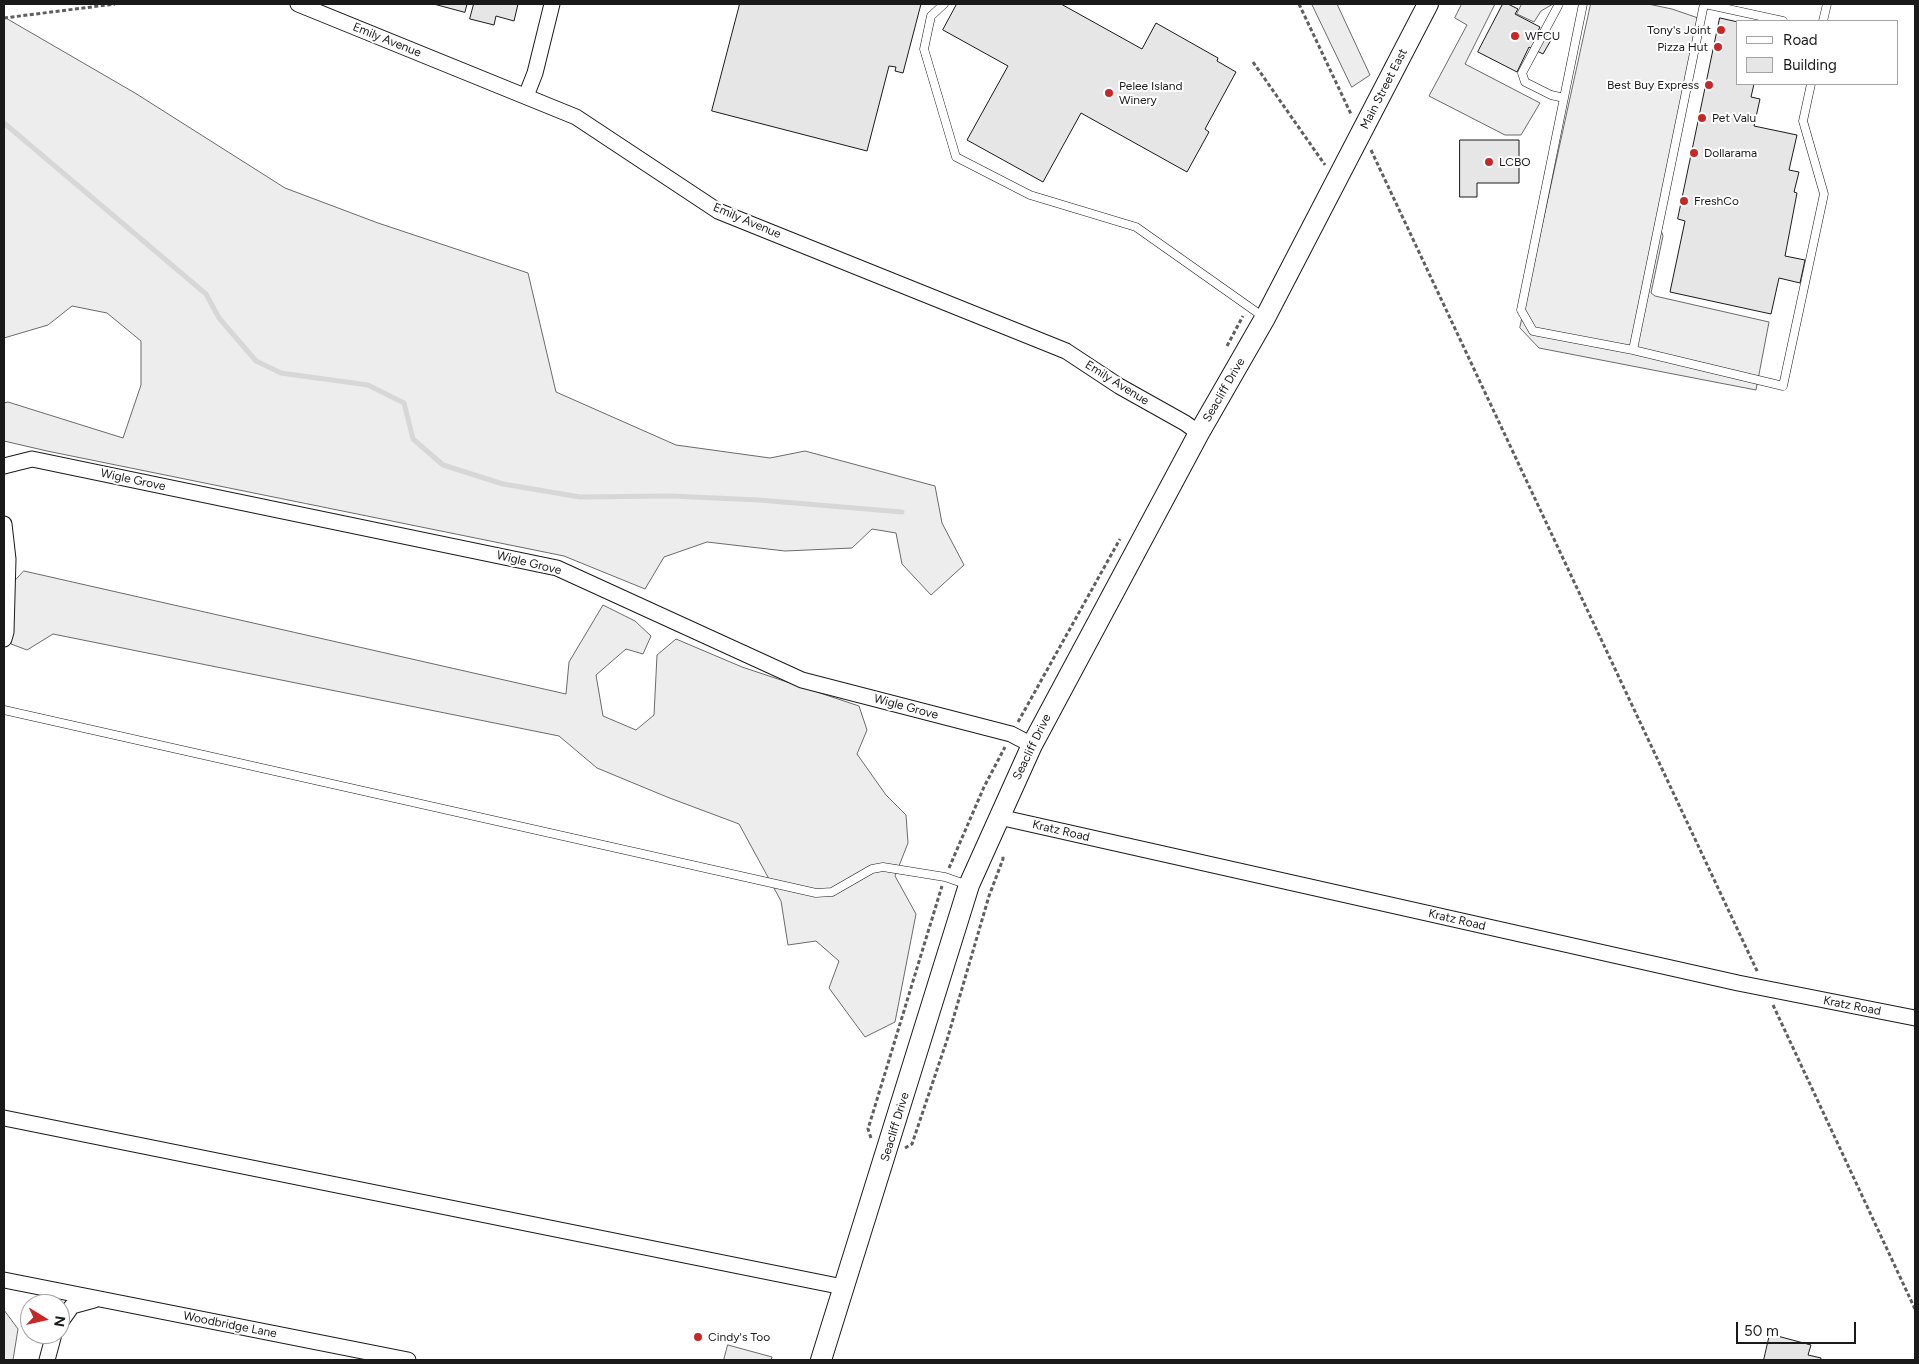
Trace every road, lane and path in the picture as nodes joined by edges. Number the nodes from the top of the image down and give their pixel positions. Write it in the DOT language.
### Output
graph roads {
  1 [pos="115,4"];
  2 [pos="298,4"];
  3 [pos="552,4"];
  4 [pos="944,4"];
  5 [pos="1299,4"];
  6 [pos="1428,4"];
  7 [pos="1583,4"];
  8 [pos="1704,4"];
  9 [pos="1827,4"];
  10 [pos="1558,6"];
  11 [pos="4,18"];
  12 [pos="1778,20"];
  13 [pos="1824,20"];
  14 [pos="1253,62"];
  15 [pos="1811,85"];
  16 [pos="526,96"];
  17 [pos="1564,98"];
  18 [pos="1362,132"];
  19 [pos="1340,175"];
  20 [pos="1265,318"];
  21 [pos="1633,350"];
  22 [pos="1199,433"];
  23 [pos="4,466"];
  24 [pos="4,524"];
  25 [pos="4,639"];
  26 [pos="4,710"];
  27 [pos="1032,745"];
  28 [pos="999,817"];
  29 [pos="1002,850"];
  30 [pos="969,885"];
  31 [pos="1765,988"];
  32 [pos="1915,1018"];
  33 [pos="4,1118"];
  34 [pos="883,1164"];
  35 [pos="4,1280"];
  36 [pos="843,1288"];
  37 [pos="97,1299"];
  38 [pos="1915,1308"];
  39 [pos="70,1309"];
  40 [pos="51,1344"];
  41 [pos="47,1360"];
  42 [pos="408,1360"];
  43 [pos="821,1360"];
  1 -- 11 [label="path"];
  2 -- 16 [label="street, Emily Avenue"];
  3 -- 16 [label="street"];
  4 -- 20 [label="lane"];
  5 -- 18 [label="path"];
  6 -- 18 [label="main road, Main Street East"];
  7 -- 17 [label="lane"];
  8 -- 12 [label="lane"];
  8 -- 21 [label="lane"];
  9 -- 13 [label="lane"];
  10 -- 17 [label="lane"];
  14 -- 19 [label="path"];
  15 -- 21 [label="lane"];
  16 -- 22 [label="street, Emily Avenue"];
  17 -- 21 [label="lane"];
  18 -- 19 [label="main road, Main Street East"];
  18 -- 31 [label="path"];
  19 -- 20 [label="main road, Seacliff Drive"];
  20 -- 22 [label="main road, Seacliff Drive"];
  22 -- 27 [label="main road, Seacliff Drive"];
  23 -- 27 [label="street, Wigle Grove"];
  24 -- 25 [label="street"];
  26 -- 30 [label="lane"];
  27 -- 28 [label="main road, Seacliff Drive"];
  28 -- 30 [label="main road, Seacliff Drive"];
  28 -- 31 [label="street, Kratz Road"];
  29 -- 34 [label="path"];
  30 -- 34 [label="main road, Seacliff Drive"];
  31 -- 32 [label="street, Kratz Road"];
  31 -- 38 [label="path"];
  33 -- 36 [label="street"];
  34 -- 36 [label="main road, Seacliff Drive"];
  35 -- 37 [label="street"];
  36 -- 43 [label="main road, Seacliff Drive"];
  37 -- 39 [label="street, Woodbridge Lane"];
  37 -- 42 [label="street, Woodbridge Lane"];
  40 -- 41 [label="street"];
}
